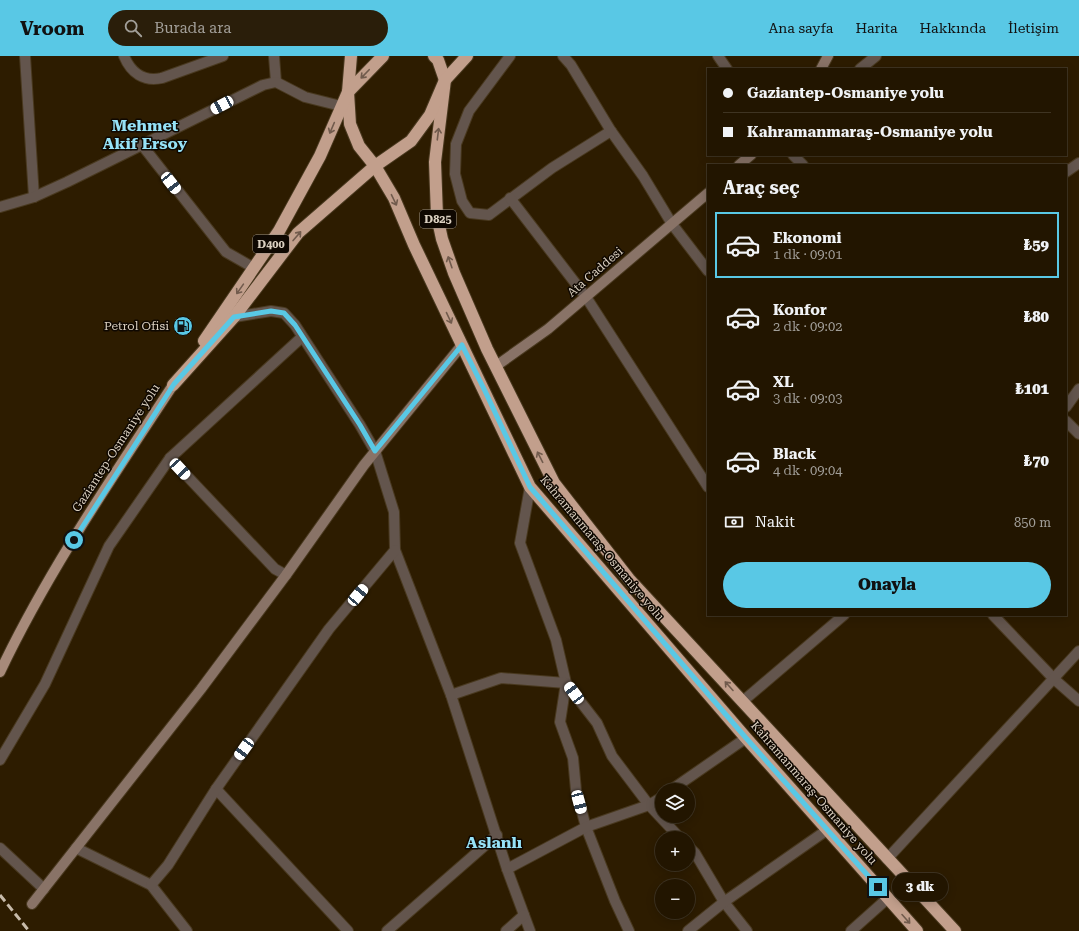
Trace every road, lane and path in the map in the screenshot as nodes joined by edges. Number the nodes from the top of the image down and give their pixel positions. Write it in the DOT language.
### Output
graph roads {
  1 [pos="25,56"];
  2 [pos="124,56"];
  3 [pos="223,56"];
  4 [pos="274,56"];
  5 [pos="351,56"];
  6 [pos="383,56"];
  7 [pos="434,56"];
  8 [pos="467,56"];
  9 [pos="510,56"];
  10 [pos="562,56"];
  11 [pos="718,56"];
  12 [pos="828,56"];
  13 [pos="876,56"];
  14 [pos="726,68"];
  15 [pos="822,68"];
  16 [pos="861,68"];
  17 [pos="445,80"];
  18 [pos="276,82"];
  19 [pos="348,92"];
  20 [pos="342,106"];
  21 [pos="611,131"];
  22 [pos="142,145"];
  23 [pos="749,156"];
  24 [pos="794,156"];
  25 [pos="1079,163"];
  26 [pos="741,164"];
  27 [pos="802,164"];
  28 [pos="375,166"];
  29 [pos="1067,171"];
  30 [pos="707,194"];
  31 [pos="34,197"];
  32 [pos="510,198"];
  33 [pos="0,207"];
  34 [pos="672,224"];
  35 [pos="254,268"];
  36 [pos="707,270"];
  37 [pos="586,298"];
  38 [pos="234,317"];
  39 [pos="302,338"];
  40 [pos="462,345"];
  41 [pos="496,366"];
  42 [pos="174,384"];
  43 [pos="1079,389"];
  44 [pos="1067,406"];
  45 [pos="1067,422"];
  46 [pos="1079,434"];
  47 [pos="375,451"];
  48 [pos="170,458"];
  49 [pos="707,485"];
  50 [pos="530,487"];
  51 [pos="395,550"];
  52 [pos="286,575"];
  53 [pos="843,616"];
  54 [pos="994,616"];
  55 [pos="1079,651"];
  56 [pos="0,672"];
  57 [pos="1054,679"];
  58 [pos="566,683"];
  59 [pos="451,695"];
  60 [pos="743,701"];
  61 [pos="1079,701"];
  62 [pos="746,738"];
  63 [pos="0,760"];
  64 [pos="681,783"];
  65 [pos="216,789"];
  66 [pos="655,801"];
  67 [pos="649,805"];
  68 [pos="586,827"];
  69 [pos="827,830"];
  70 [pos="673,831"];
  71 [pos="497,835"];
  72 [pos="0,848"];
  73 [pos="76,848"];
  74 [pos="695,853"];
  75 [pos="887,859"];
  76 [pos="507,869"];
  77 [pos="151,885"];
  78 [pos="44,889"];
  79 [pos="888,898"];
  80 [pos="724,902"];
  81 [pos="32,904"];
  82 [pos="524,916"];
  83 [pos="187,931"];
  84 [pos="348,931"];
  85 [pos="387,931"];
  86 [pos="506,931"];
  87 [pos="530,931"];
  88 [pos="630,931"];
  89 [pos="688,931"];
  90 [pos="747,931"];
  91 [pos="852,931"];
  92 [pos="917,931"];
  93 [pos="955,931"];
  1 -- 31 [label="street"];
  2 -- 3 [label="street"];
  4 -- 18 [label="street"];
  5 -- 19 [label="highway, Kahramanmaraş-Osmaniye yolu / D825"];
  6 -- 19 [label="highway, D400, one-way"];
  7 -- 17 [label="highway, Kahramanmaraş-Osmaniye yolu / D825"];
  8 -- 17 [label="highway, D400"];
  9 -- 32 [label="street"];
  10 -- 21 [label="street"];
  11 -- 14 [label="street"];
  12 -- 15 [label="street"];
  13 -- 16 [label="street"];
  17 -- 28 [label="highway, D400"];
  41 -- 17 [label="highway, Kahramanmaraş-Osmaniye yolu / D825, one-way"];
  18 -- 20 [label="street"];
  18 -- 22 [label="street"];
  19 -- 20 [label="highway, D400"];
  19 -- 28 [label="highway, Kahramanmaraş-Osmaniye yolu / D825"];
  20 -- 35 [label="highway, D400, one-way"];
  21 -- 32 [label="street"];
  21 -- 34 [label="street"];
  22 -- 31 [label="street"];
  22 -- 35 [label="street"];
  23 -- 26 [label="street"];
  24 -- 27 [label="street"];
  25 -- 29 [label="street"];
  38 -- 28 [label="highway, D400, one-way"];
  28 -- 40 [label="highway, Kahramanmaraş-Osmaniye yolu / D825, one-way"];
  30 -- 34 [label="street, Ata Caddesi"];
  31 -- 33 [label="street"];
  32 -- 37 [label="street"];
  34 -- 36 [label="street"];
  34 -- 37 [label="street, Ata Caddesi"];
  35 -- 42 [label="highway, D400, one-way"];
  37 -- 41 [label="street, Ata Caddesi"];
  37 -- 49 [label="street"];
  38 -- 39 [label="street"];
  38 -- 42 [label="highway, D400"];
  39 -- 47 [label="street"];
  39 -- 48 [label="street"];
  40 -- 47 [label="street"];
  40 -- 50 [label="highway, Kahramanmaraş-Osmaniye yolu / D825"];
  60 -- 41 [label="highway, Kahramanmaraş-Osmaniye yolu / D825, one-way"];
  42 -- 56 [label="main road, Gaziantep-Osmaniye yolu / D400"];
  43 -- 44 [label="street"];
  45 -- 46 [label="street"];
  47 -- 51 [label="street"];
  47 -- 52 [label="street"];
  48 -- 52 [label="street"];
  48 -- 63 [label="street"];
  50 -- 58 [label="street"];
  50 -- 62 [label="highway, Kahramanmaraş-Osmaniye yolu / D825"];
  51 -- 59 [label="street"];
  51 -- 65 [label="street"];
  52 -- 73 [label="street"];
  53 -- 60 [label="street"];
  54 -- 57 [label="street"];
  55 -- 57 [label="street"];
  57 -- 61 [label="street"];
  57 -- 75 [label="street"];
  58 -- 59 [label="street"];
  58 -- 67 [label="street"];
  58 -- 68 [label="street"];
  59 -- 71 [label="street"];
  60 -- 75 [label="highway, Kahramanmaraş-Osmaniye yolu / D825"];
  62 -- 64 [label="street"];
  62 -- 69 [label="highway, Kahramanmaraş-Osmaniye yolu / D825"];
  65 -- 77 [label="street"];
  65 -- 84 [label="street"];
  66 -- 67 [label="street"];
  67 -- 68 [label="street"];
  67 -- 70 [label="street"];
  68 -- 76 [label="street"];
  68 -- 88 [label="street"];
  69 -- 79 [label="highway, Kahramanmaraş-Osmaniye yolu / D825"];
  69 -- 80 [label="street"];
  71 -- 76 [label="street"];
  71 -- 85 [label="street"];
  72 -- 78 [label="street"];
  73 -- 77 [label="street"];
  73 -- 78 [label="street"];
  74 -- 80 [label="street"];
  75 -- 93 [label="highway, Kahramanmaraş-Osmaniye yolu / D825"];
  76 -- 82 [label="street"];
  77 -- 83 [label="street"];
  78 -- 81 [label="street"];
  79 -- 91 [label="street"];
  79 -- 92 [label="highway, Kahramanmaraş-Osmaniye yolu / D825, one-way"];
  80 -- 89 [label="street"];
  80 -- 90 [label="street"];
  82 -- 86 [label="street"];
  82 -- 87 [label="street"];
}
